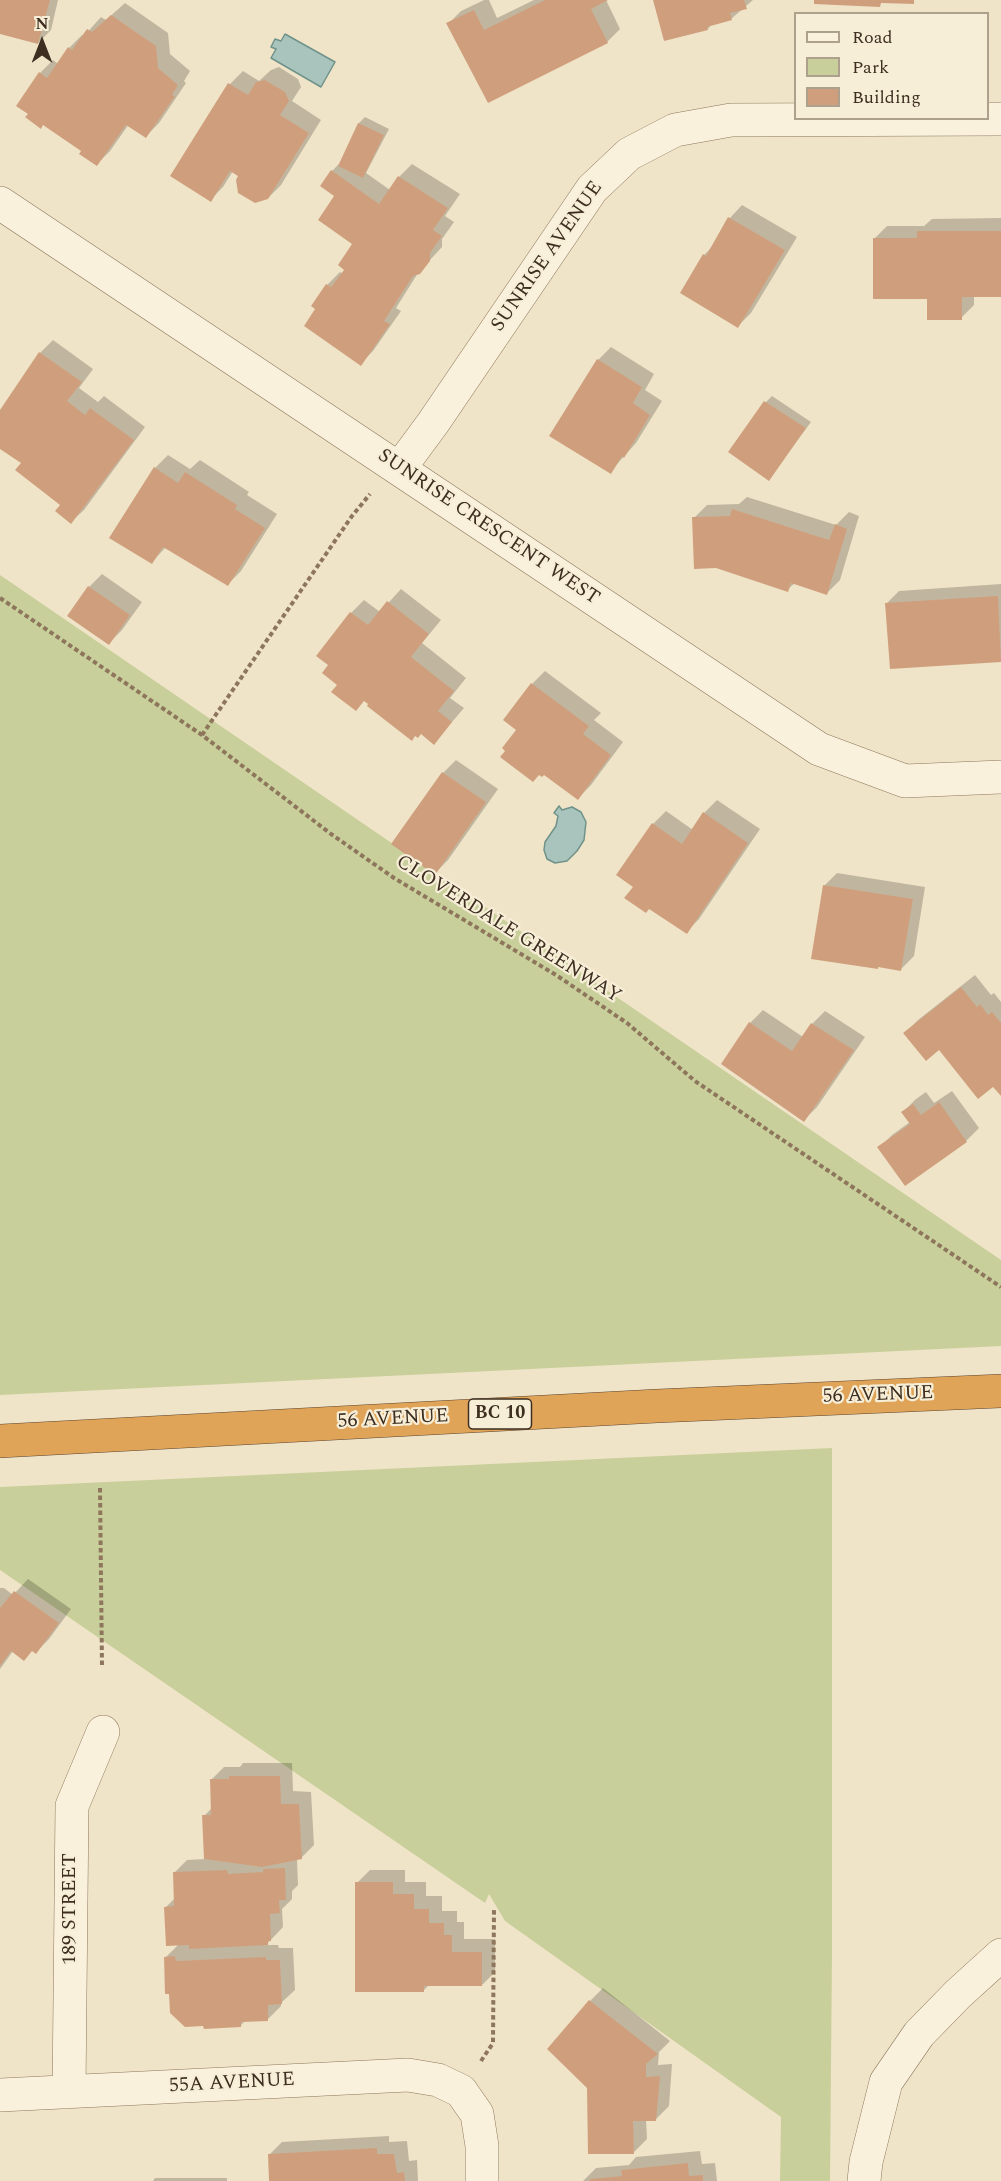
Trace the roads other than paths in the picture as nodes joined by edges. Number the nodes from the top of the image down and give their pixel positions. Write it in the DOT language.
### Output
graph roads {
  1 [pos="794,120"];
  2 [pos="0,203"];
  3 [pos="399,469"];
  4 [pos="1001,777"];
  5 [pos="1001,1391"];
  6 [pos="0,1442"];
  7 [pos="103,1732"];
  8 [pos="1001,1955"];
  9 [pos="69,2092"];
  10 [pos="0,2095"];
  11 [pos="482,2181"];
  12 [pos="864,2181"];
  1 -- 3 [label="street, SUNRISE AVENUE"];
  2 -- 3 [label="street, SUNRISE CRESCENT WEST"];
  3 -- 4 [label="street, SUNRISE CRESCENT WEST"];
  5 -- 6 [label="highway, 56 AVENUE / BC 10"];
  7 -- 9 [label="street, 189 STREET"];
  8 -- 12 [label="street"];
  9 -- 10 [label="street, 55A AVENUE"];
  9 -- 11 [label="street, 55A AVENUE"];
}
